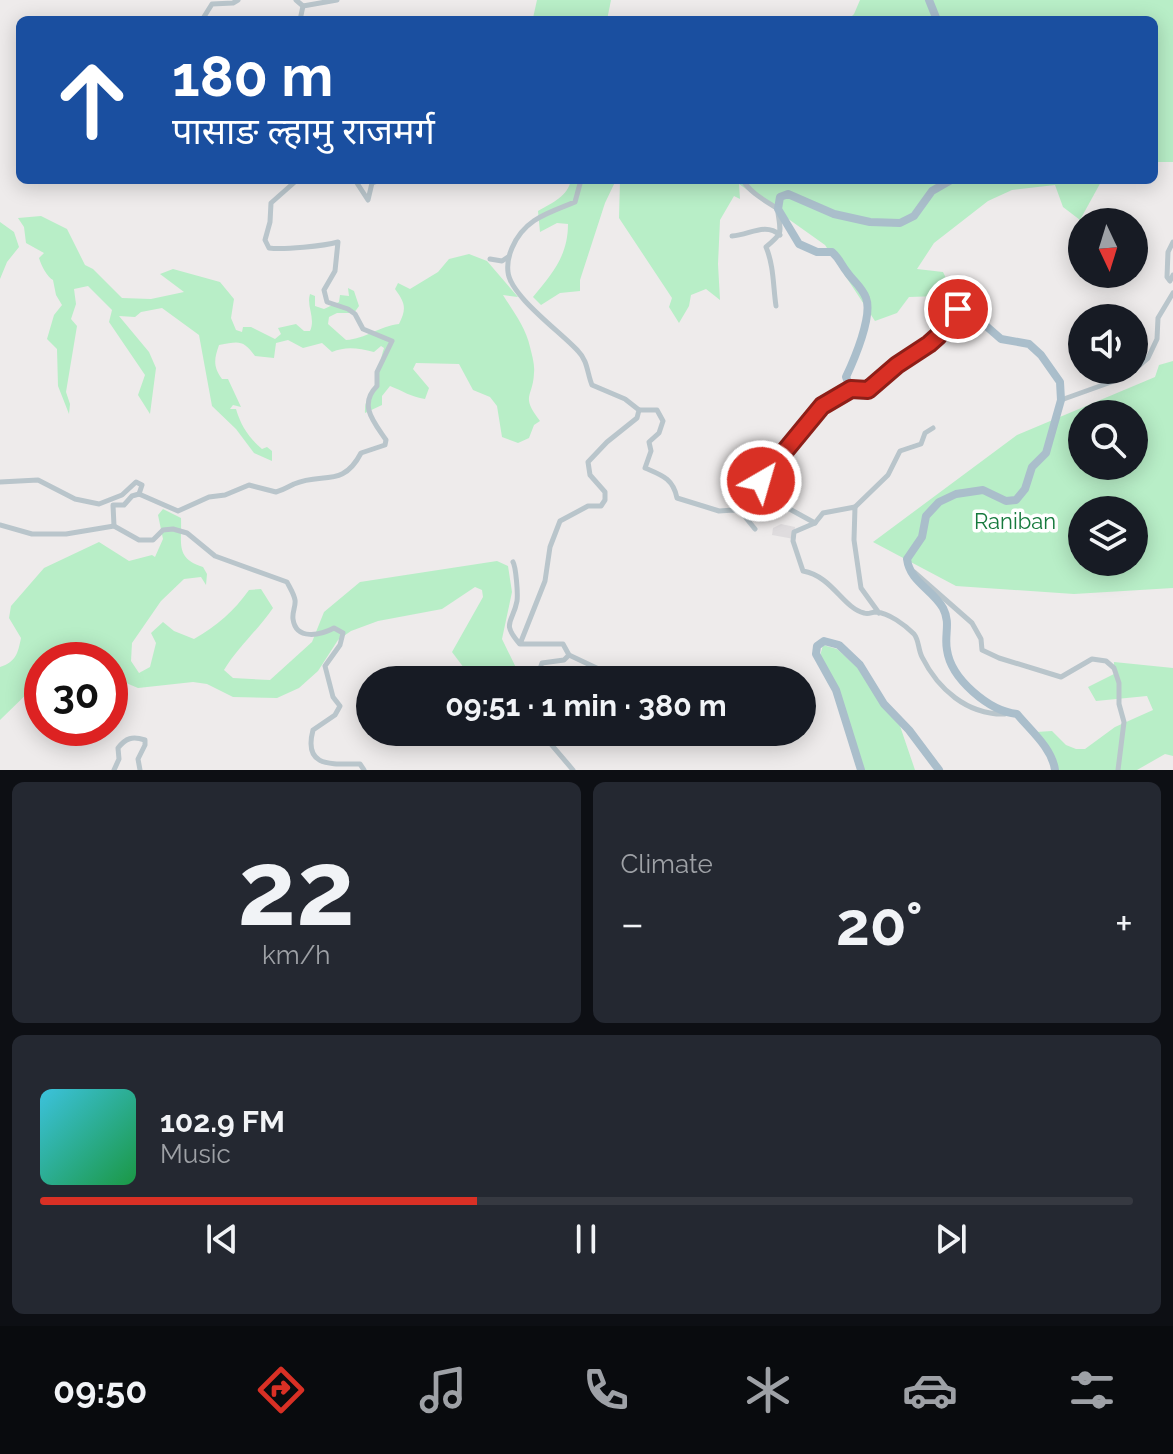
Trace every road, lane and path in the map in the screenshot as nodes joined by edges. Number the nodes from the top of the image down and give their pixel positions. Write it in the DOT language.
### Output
graph roads {
  1 [pos="238,0"];
  2 [pos="296,0"];
  3 [pos="337,0"];
  4 [pos="303,6"];
  5 [pos="204,16"];
  6 [pos="301,16"];
  7 [pos="288,184"];
  8 [pos="358,184"];
  9 [pos="372,184"];
  10 [pos="580,184"];
  11 [pos="745,184"];
  12 [pos="944,184"];
  13 [pos="778,208"];
  14 [pos="780,235"];
  15 [pos="732,236"];
  16 [pos="1173,242"];
  17 [pos="509,256"];
  18 [pos="490,259"];
  19 [pos="1173,275"];
  20 [pos="1173,293"];
  21 [pos="776,306"];
  22 [pos="1148,358"];
  23 [pos="1106,384"];
  24 [pos="851,389"];
  25 [pos="1061,400"];
  26 [pos="639,410"];
  27 [pos="933,428"];
  28 [pos="0,482"];
  29 [pos="139,494"];
  30 [pos="855,507"];
  31 [pos="815,523"];
  32 [pos="0,525"];
  33 [pos="114,526"];
  34 [pos="755,529"];
  35 [pos="513,562"];
  36 [pos="910,570"];
  37 [pos="879,613"];
  38 [pos="520,644"];
  39 [pos="569,655"];
  40 [pos="541,666"];
  41 [pos="592,666"];
  42 [pos="1010,713"];
  43 [pos="553,746"];
  44 [pos="114,770"];
  45 [pos="140,770"];
  46 [pos="364,770"];
  47 [pos="573,770"];
  48 [pos="861,770"];
  49 [pos="939,770"];
  50 [pos="1055,770"];
  51 [pos="1118,770"];
  1 -- 5 [label="street"];
  2 -- 4 [label="street"];
  3 -- 4 [label="street"];
  4 -- 6 [label="street"];
  7 -- 29 [label="street"];
  8 -- 9 [label="street"];
  10 -- 17 [label="street"];
  11 -- 13 [label="street"];
  12 -- 13 [label="main road"];
  13 -- 14 [label="street"];
  13 -- 24 [label="main road"];
  14 -- 15 [label="street"];
  14 -- 21 [label="street"];
  16 -- 19 [label="street"];
  17 -- 18 [label="street"];
  17 -- 26 [label="street"];
  20 -- 22 [label="street"];
  23 -- 25 [label="street"];
  24 -- 25 [label="main road"];
  24 -- 31 [label="street"];
  25 -- 36 [label="main road"];
  26 -- 34 [label="street"];
  26 -- 38 [label="street"];
  27 -- 30 [label="street"];
  28 -- 29 [label="street"];
  29 -- 33 [label="street"];
  30 -- 31 [label="street"];
  30 -- 37 [label="street"];
  31 -- 37 [label="street"];
  32 -- 33 [label="street"];
  33 -- 46 [label="street"];
  35 -- 38 [label="street"];
  36 -- 42 [label="main road"];
  36 -- 51 [label="street"];
  37 -- 42 [label="street"];
  38 -- 39 [label="street"];
  39 -- 40 [label="street"];
  39 -- 41 [label="street"];
  42 -- 50 [label="main road"];
  43 -- 47 [label="street"];
  44 -- 45 [label="street"];
  48 -- 49 [label="main road"];
}
